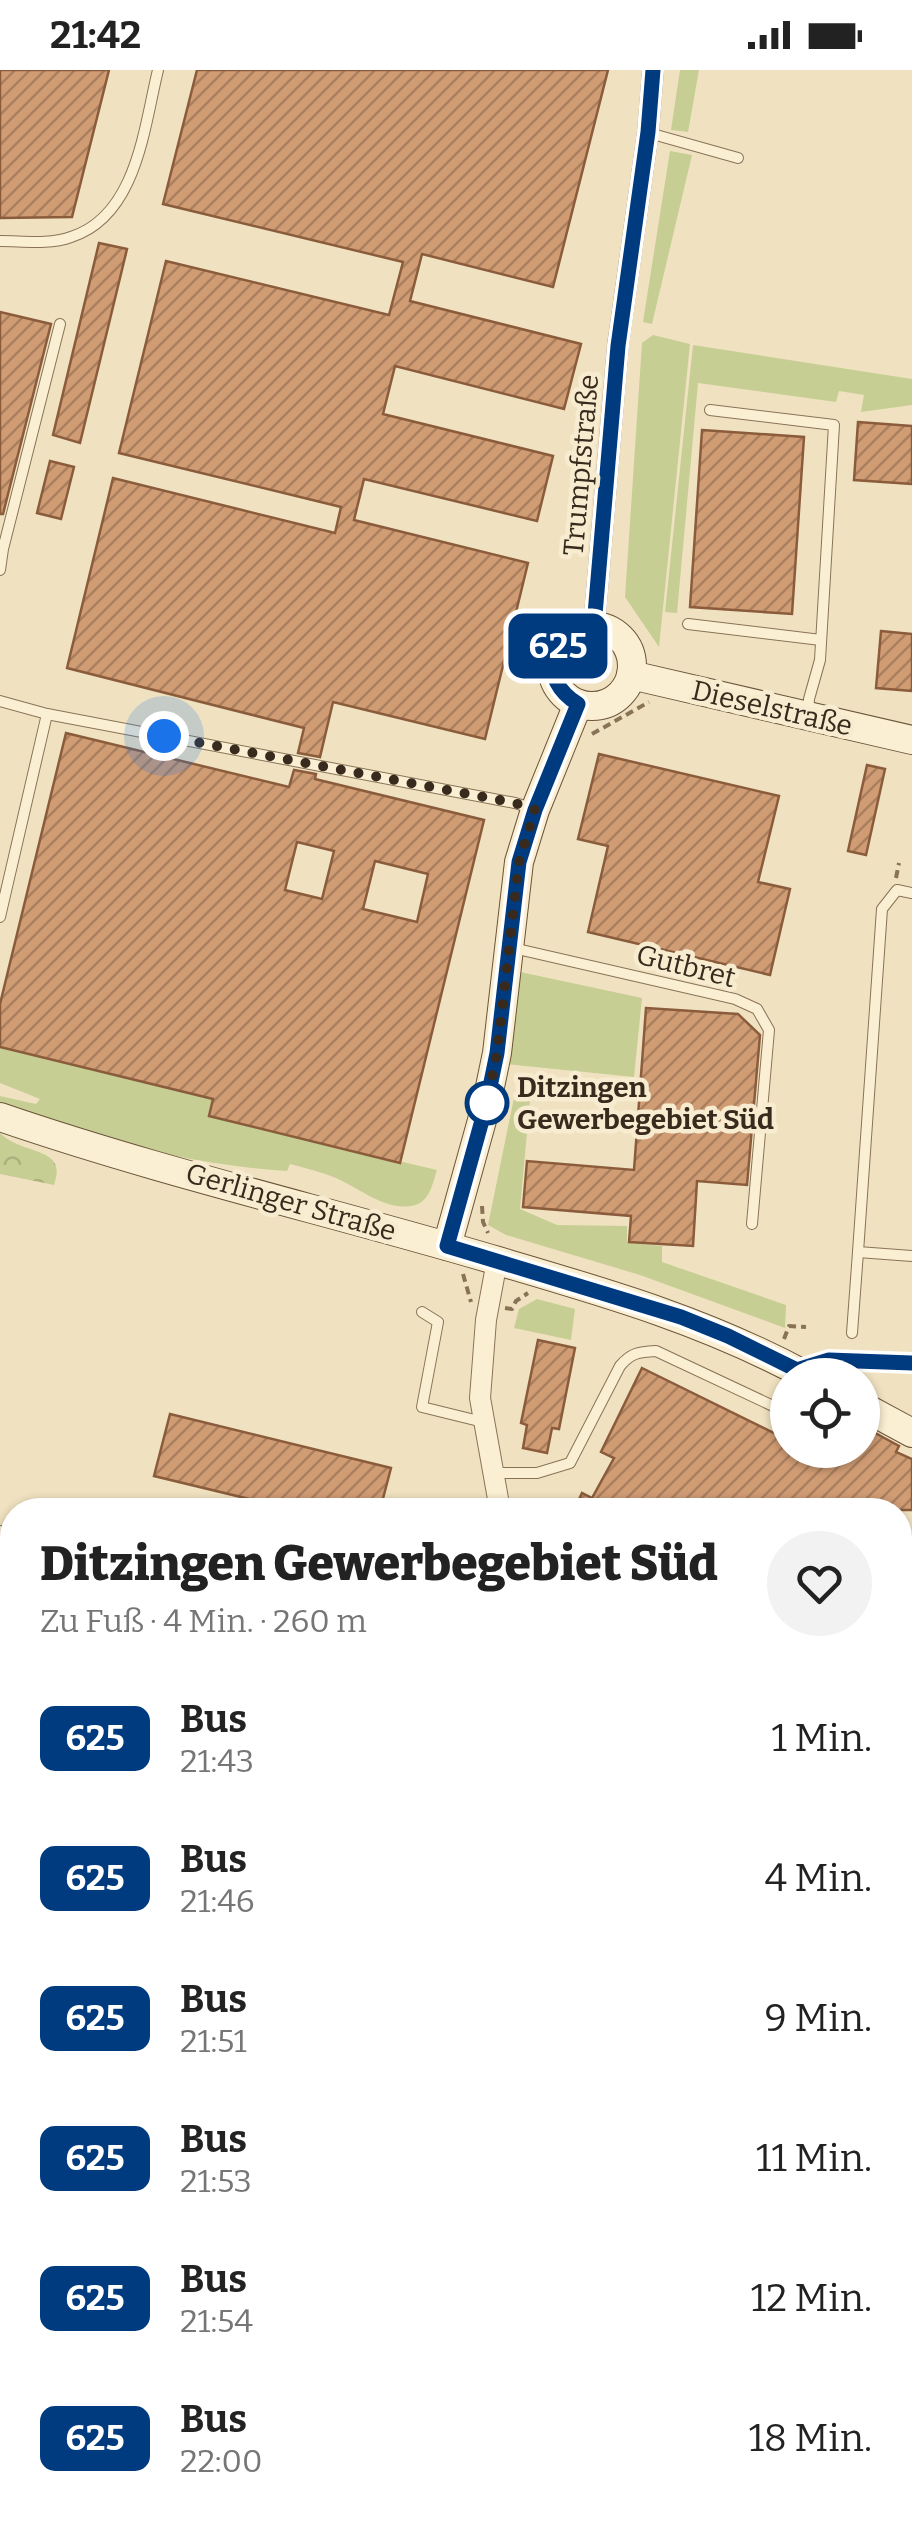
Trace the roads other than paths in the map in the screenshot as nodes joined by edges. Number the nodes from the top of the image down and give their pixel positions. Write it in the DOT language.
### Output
graph roads {
  1 [pos="158,70"];
  2 [pos="653,70"];
  3 [pos="648,132"];
  4 [pos="738,158"];
  5 [pos="0,241"];
  6 [pos="60,324"];
  7 [pos="710,410"];
  8 [pos="1,548"];
  9 [pos="0,570"];
  10 [pos="688,624"];
  11 [pos="594,626"];
  12 [pos="821,640"];
  13 [pos="645,678"];
  14 [pos="0,702"];
  15 [pos="46,714"];
  16 [pos="573,716"];
  17 [pos="808,717"];
  18 [pos="912,740"];
  19 [pos="535,810"];
  20 [pos="912,892"];
  21 [pos="0,917"];
  22 [pos="507,947"];
  23 [pos="0,1116"];
  24 [pos="752,1224"];
  25 [pos="912,1244"];
  26 [pos="447,1246"];
  27 [pos="858,1252"];
  28 [pos="911,1256"];
  29 [pos="497,1260"];
  30 [pos="422,1312"];
  31 [pos="852,1333"];
  32 [pos="771,1358"];
  33 [pos="880,1362"];
  34 [pos="912,1363"];
  35 [pos="770,1405"];
  36 [pos="880,1415"];
  37 [pos="483,1422"];
  38 [pos="912,1432"];
  39 [pos="492,1473"];
  40 [pos="497,1498"];
  1 -- 5 [label="lane"];
  2 -- 3 [label="street, Trumpfstraße"];
  3 -- 4 [label="lane"];
  3 -- 11 [label="street, Trumpfstraße"];
  6 -- 8 [label="lane"];
  7 -- 12 [label="lane"];
  8 -- 9 [label="lane"];
  10 -- 12 [label="lane"];
  11 -- 13 [label="street"];
  11 -- 16 [label="street"];
  12 -- 17 [label="lane"];
  13 -- 16 [label="street"];
  13 -- 17 [label="street, Dieselstraße"];
  14 -- 15 [label="lane"];
  15 -- 19 [label="lane"];
  15 -- 21 [label="lane"];
  16 -- 19 [label="street"];
  17 -- 18 [label="street, Dieselstraße"];
  19 -- 22 [label="street"];
  20 -- 27 [label="lane"];
  22 -- 24 [label="lane, Gutbret"];
  22 -- 26 [label="street"];
  23 -- 26 [label="street, Gerlinger Straße"];
  25 -- 28 [label="lane"];
  26 -- 29 [label="street, Gerlinger Straße"];
  27 -- 28 [label="lane"];
  27 -- 31 [label="lane"];
  29 -- 32 [label="street, Gerlinger Straße"];
  29 -- 37 [label="street"];
  30 -- 37 [label="lane"];
  33 -- 34 [label="lane"];
  35 -- 39 [label="lane"];
  36 -- 38 [label="street"];
  37 -- 39 [label="street"];
  39 -- 40 [label="street"];
}
